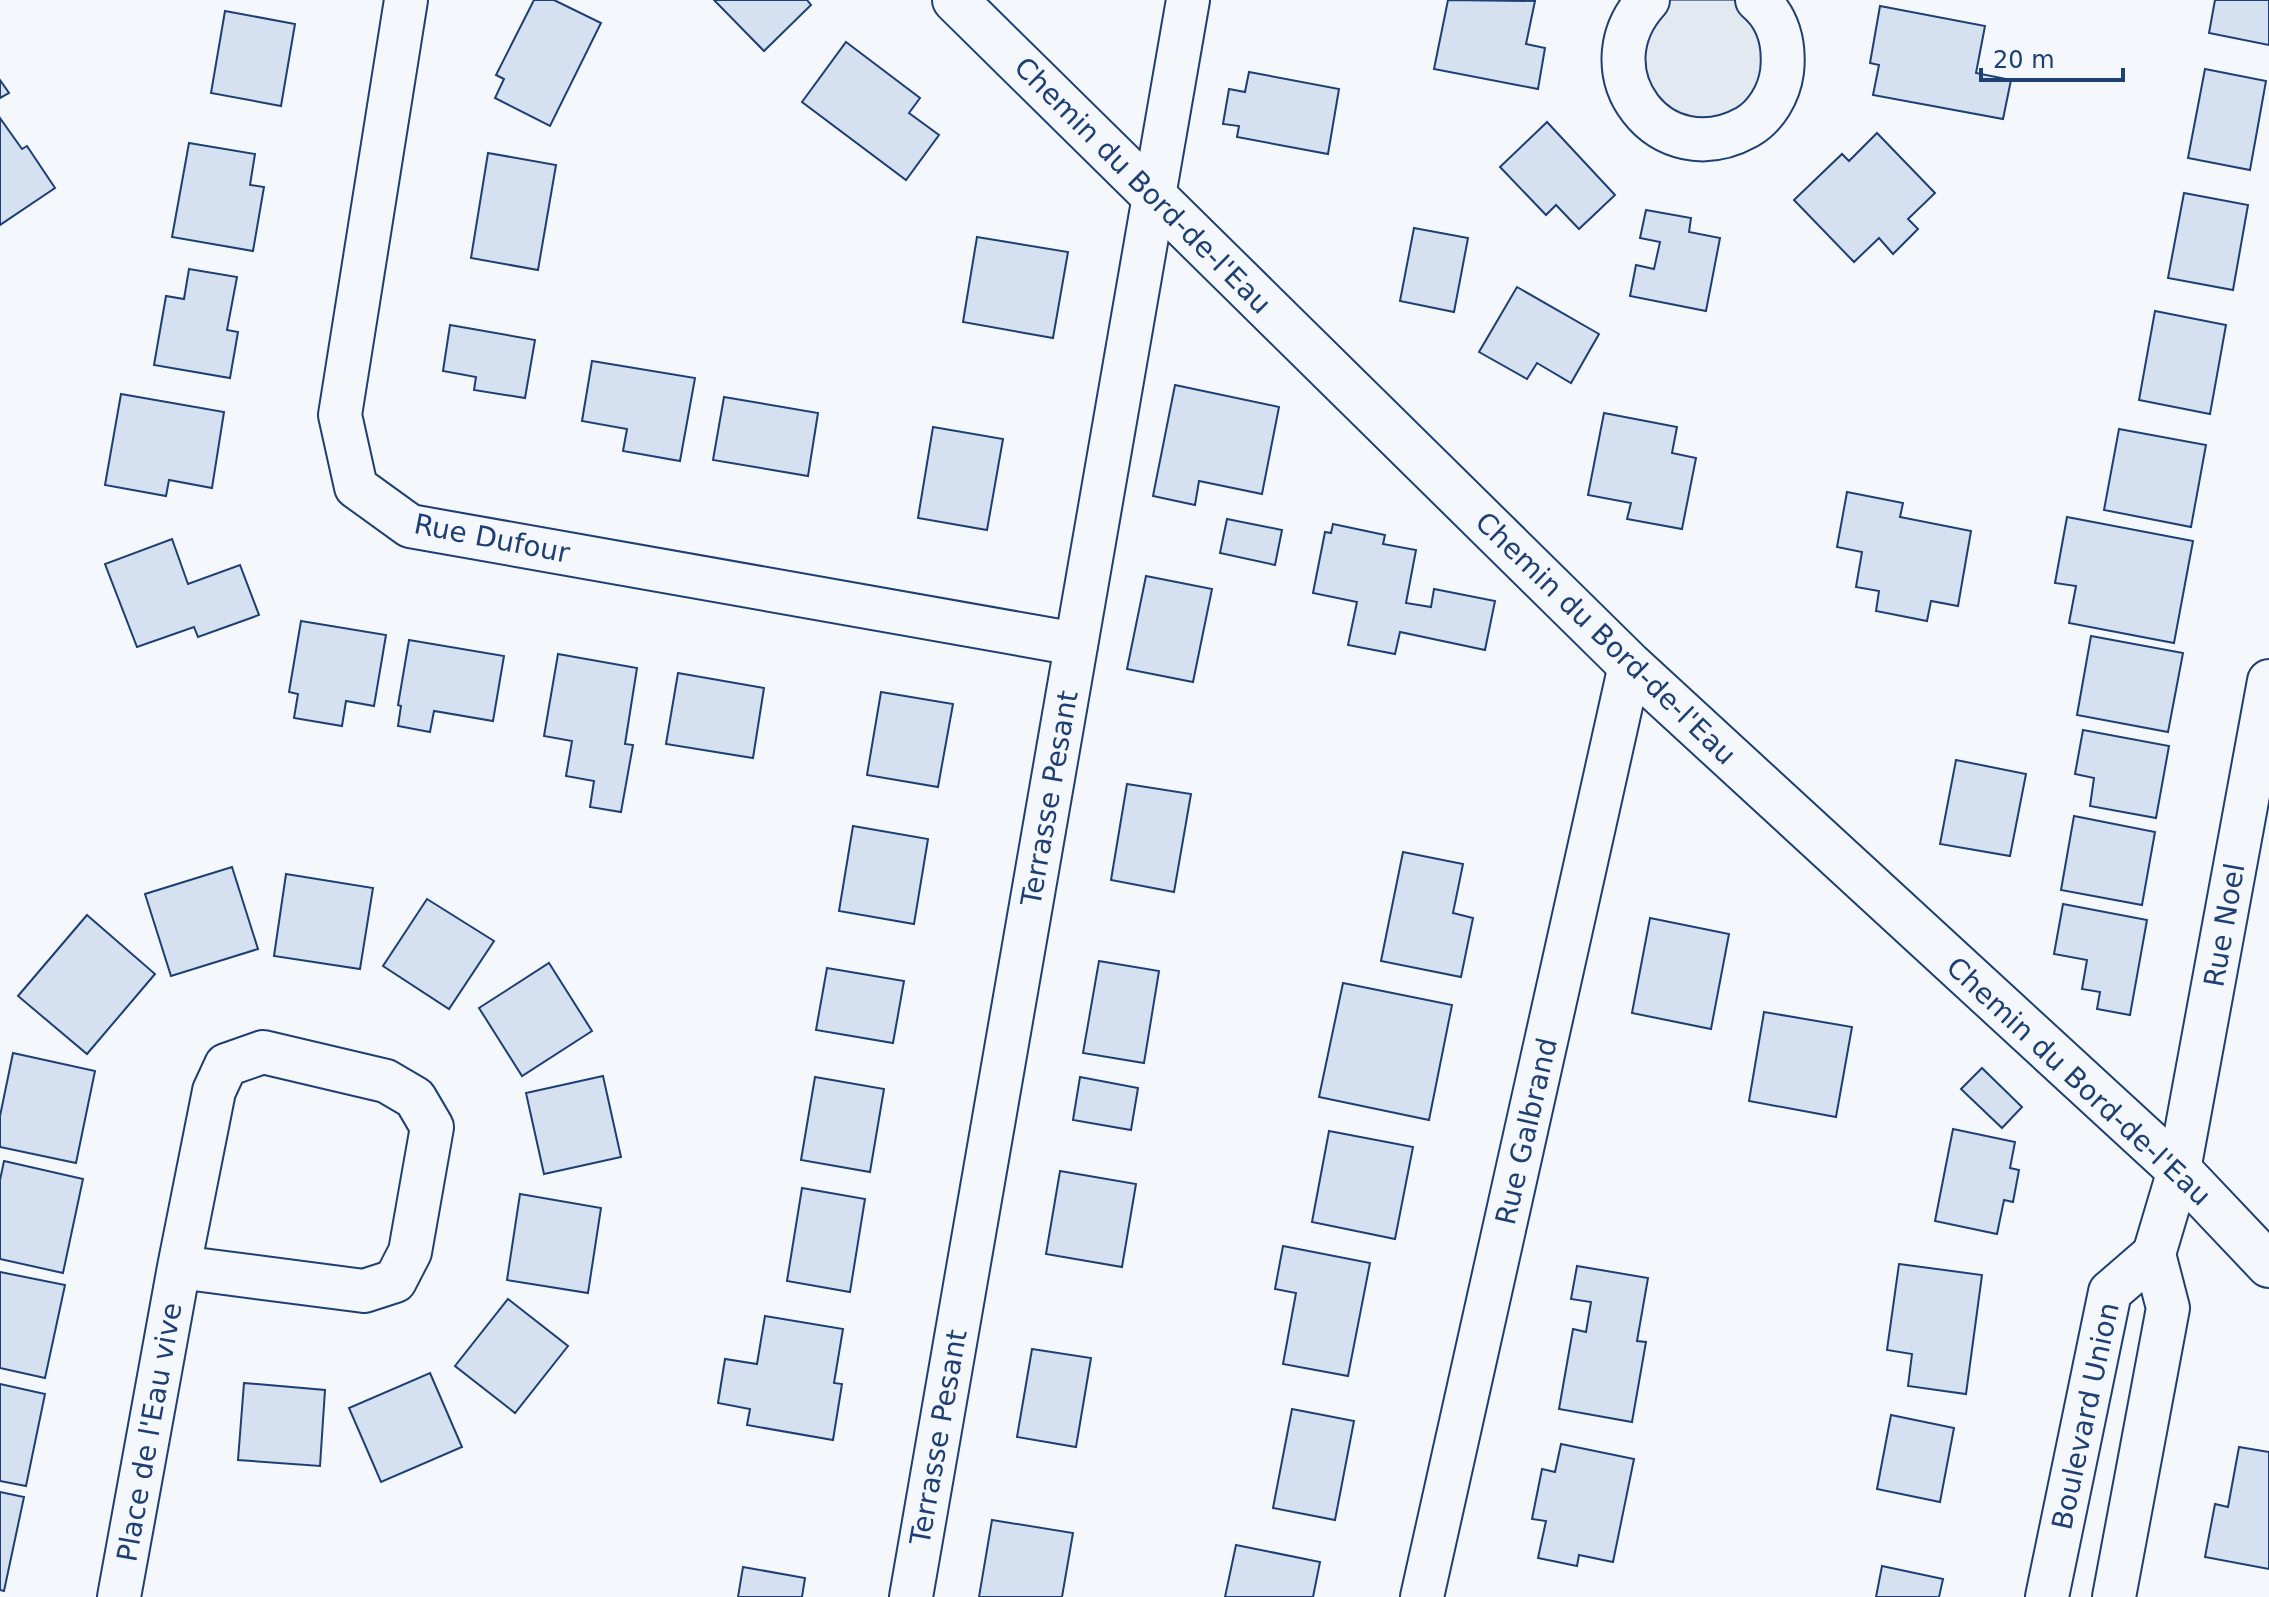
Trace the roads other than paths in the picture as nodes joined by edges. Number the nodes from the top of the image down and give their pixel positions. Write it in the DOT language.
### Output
graph roads {
  1 [pos="406,0"];
  2 [pos="955,0"];
  3 [pos="1188,0"];
  4 [pos="1648,0"];
  5 [pos="1757,0"];
  6 [pos="1154,196"];
  7 [pos="1076,644"];
  8 [pos="1630,665"];
  9 [pos="2269,681"];
  10 [pos="2179,1170"];
  11 [pos="2154,1254"];
  12 [pos="2269,1265"];
  13 [pos="179,1267"];
  14 [pos="119,1597"];
  15 [pos="911,1597"];
  16 [pos="1422,1597"];
  17 [pos="2047,1597"];
  18 [pos="2114,1597"];
  1 -- 7 [label="street, Rue Dufour"];
  2 -- 6 [label="street, Chemin du Bord-de-l'Eau"];
  3 -- 6 [label="street, Terrasse Pesant"];
  4 -- 5 [label="street"];
  6 -- 7 [label="street, Terrasse Pesant"];
  6 -- 8 [label="street, Chemin du Bord-de-l'Eau"];
  7 -- 15 [label="street, Terrasse Pesant"];
  8 -- 10 [label="street, Chemin du Bord-de-l'Eau"];
  8 -- 16 [label="street, Rue Galbrand"];
  9 -- 10 [label="street, Rue Noel"];
  10 -- 11 [label="street"];
  10 -- 12 [label="street, Chemin du Bord-de-l'Eau"];
  11 -- 17 [label="street, Boulevard Union"];
  11 -- 18 [label="street, Boulevard Union"];
  13 -- 13 [label="street, Place de l'Eau vive"];
  13 -- 14 [label="street, Place de l'Eau vive"];
}
